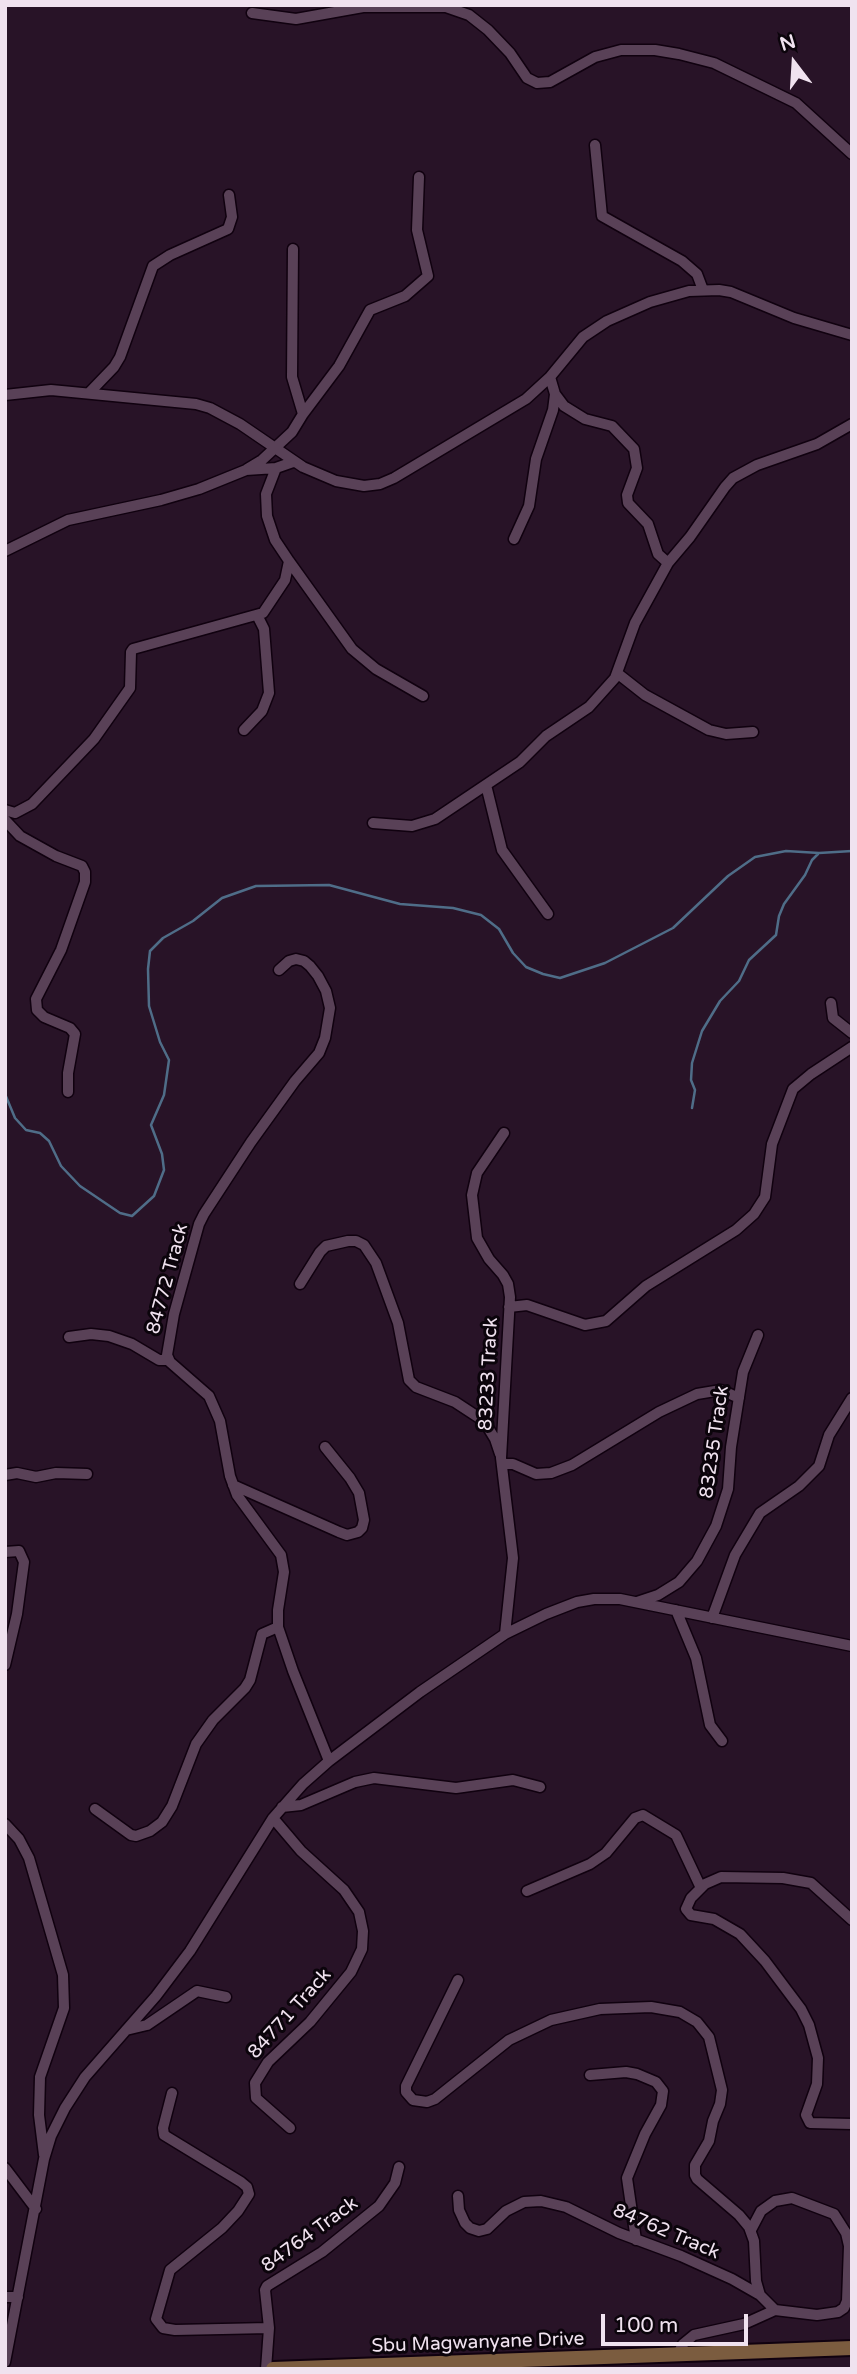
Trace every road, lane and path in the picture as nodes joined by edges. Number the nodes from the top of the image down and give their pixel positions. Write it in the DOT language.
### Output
graph roads {
  1 [pos="252,13"];
  2 [pos="595,145"];
  3 [pos="852,154"];
  4 [pos="419,177"];
  5 [pos="229,195"];
  6 [pos="293,249"];
  7 [pos="703,290"];
  8 [pos="852,335"];
  9 [pos="550,377"];
  10 [pos="89,393"];
  11 [pos="555,394"];
  12 [pos="5,395"];
  13 [pos="303,414"];
  14 [pos="852,424"];
  15 [pos="275,449"];
  16 [pos="293,461"];
  17 [pos="276,468"];
  18 [pos="246,470"];
  19 [pos="514,539"];
  20 [pos="5,551"];
  21 [pos="289,561"];
  22 [pos="668,563"];
  23 [pos="257,615"];
  24 [pos="617,673"];
  25 [pos="423,696"];
  26 [pos="244,730"];
  27 [pos="753,732"];
  28 [pos="486,785"];
  29 [pos="5,810"];
  30 [pos="5,820"];
  31 [pos="373,823"];
  32 [pos="548,914"];
  33 [pos="279,970"];
  34 [pos="831,1003"];
  35 [pos="852,1033"];
  36 [pos="852,1047"];
  37 [pos="68,1092"];
  38 [pos="504,1133"];
  39 [pos="300,1284"];
  40 [pos="509,1307"];
  41 [pos="758,1335"];
  42 [pos="69,1337"];
  43 [pos="169,1360"];
  44 [pos="738,1398"];
  45 [pos="852,1398"];
  46 [pos="325,1447"];
  47 [pos="502,1461"];
  48 [pos="87,1474"];
  49 [pos="5,1475"];
  50 [pos="233,1485"];
  51 [pos="5,1552"];
  52 [pos="637,1602"];
  53 [pos="676,1610"];
  54 [pos="712,1618"];
  55 [pos="278,1627"];
  56 [pos="505,1634"];
  57 [pos="852,1646"];
  58 [pos="5,1665"];
  59 [pos="722,1741"];
  60 [pos="329,1760"];
  61 [pos="540,1787"];
  62 [pos="282,1807"];
  63 [pos="96,1809"];
  64 [pos="273,1818"];
  65 [pos="5,1824"];
  66 [pos="701,1888"];
  67 [pos="527,1891"];
  68 [pos="852,1920"];
  69 [pos="458,1980"];
  70 [pos="226,1997"];
  71 [pos="126,2030"];
  72 [pos="590,2075"];
  73 [pos="173,2093"];
  74 [pos="852,2124"];
  75 [pos="290,2128"];
  76 [pos="44,2159"];
  77 [pos="400,2167"];
  78 [pos="5,2168"];
  79 [pos="458,2196"];
  80 [pos="36,2209"];
  81 [pos="751,2230"];
  82 [pos="636,2240"];
  83 [pos="760,2295"];
  84 [pos="5,2297"];
  85 [pos="18,2297"];
  86 [pos="775,2310"];
  87 [pos="268,2328"];
  88 [pos="852,2348"];
  89 [pos="678,2354"];
  90 [pos="5,2362"];
  91 [pos="441,2366"];
  92 [pos="266,2369"];
  93 [pos="273,2369"];
  1 -- 3 [label="street"];
  2 -- 7 [label="street"];
  4 -- 13 [label="street"];
  5 -- 10 [label="street"];
  6 -- 13 [label="street"];
  7 -- 8 [label="street"];
  7 -- 9 [label="street"];
  9 -- 11 [label="street"];
  9 -- 16 [label="street"];
  10 -- 12 [label="street"];
  10 -- 15 [label="street"];
  11 -- 19 [label="street"];
  11 -- 22 [label="street"];
  13 -- 15 [label="street"];
  14 -- 22 [label="street"];
  15 -- 16 [label="street"];
  15 -- 18 [label="street"];
  16 -- 17 [label="street"];
  17 -- 18 [label="street"];
  17 -- 21 [label="street"];
  18 -- 20 [label="street"];
  21 -- 23 [label="street"];
  21 -- 25 [label="street"];
  22 -- 24 [label="street"];
  23 -- 26 [label="street"];
  23 -- 29 [label="street"];
  24 -- 27 [label="street"];
  24 -- 28 [label="street"];
  28 -- 31 [label="street"];
  28 -- 32 [label="street"];
  30 -- 37 [label="street"];
  33 -- 43 [label="street, 84772 Track"];
  34 -- 35 [label="street"];
  36 -- 40 [label="street"];
  38 -- 40 [label="street, 83233 Track"];
  39 -- 47 [label="street"];
  40 -- 47 [label="street, 83233 Track"];
  41 -- 44 [label="street, 83235 Track"];
  42 -- 43 [label="street"];
  43 -- 50 [label="street, 84772 Track"];
  44 -- 47 [label="street"];
  44 -- 52 [label="street, 83235 Track"];
  45 -- 54 [label="street"];
  46 -- 50 [label="street"];
  47 -- 56 [label="street, 83233 Track"];
  48 -- 49 [label="street"];
  50 -- 55 [label="street, 84772 Track"];
  51 -- 58 [label="street"];
  52 -- 53 [label="street"];
  52 -- 56 [label="street"];
  53 -- 54 [label="street"];
  53 -- 59 [label="street"];
  54 -- 57 [label="street"];
  55 -- 60 [label="street, 84772 Track"];
  55 -- 63 [label="street"];
  56 -- 60 [label="street"];
  60 -- 62 [label="street"];
  61 -- 62 [label="street"];
  62 -- 64 [label="street"];
  64 -- 71 [label="street"];
  64 -- 75 [label="street, 84771 Track"];
  65 -- 76 [label="street"];
  66 -- 67 [label="street"];
  66 -- 68 [label="street"];
  66 -- 74 [label="street"];
  69 -- 81 [label="street"];
  70 -- 71 [label="street"];
  71 -- 76 [label="street"];
  72 -- 82 [label="street"];
  73 -- 87 [label="street"];
  76 -- 80 [label="street"];
  77 -- 87 [label="street, 84764 Track"];
  78 -- 80 [label="street"];
  79 -- 82 [label="street, 84762 Track"];
  80 -- 85 [label="street"];
  81 -- 83 [label="street"];
  81 -- 86 [label="street"];
  82 -- 83 [label="street, 84762 Track"];
  83 -- 86 [label="street, 84762 Track"];
  84 -- 85 [label="street"];
  85 -- 90 [label="street"];
  86 -- 89 [label="street"];
  87 -- 92 [label="street"];
  88 -- 89 [label="main road, Sbu Magwanyane Drive"];
  89 -- 91 [label="main road, Sbu Magwanyane Drive"];
  91 -- 93 [label="main road, Sbu Magwanyane Drive"];
}
